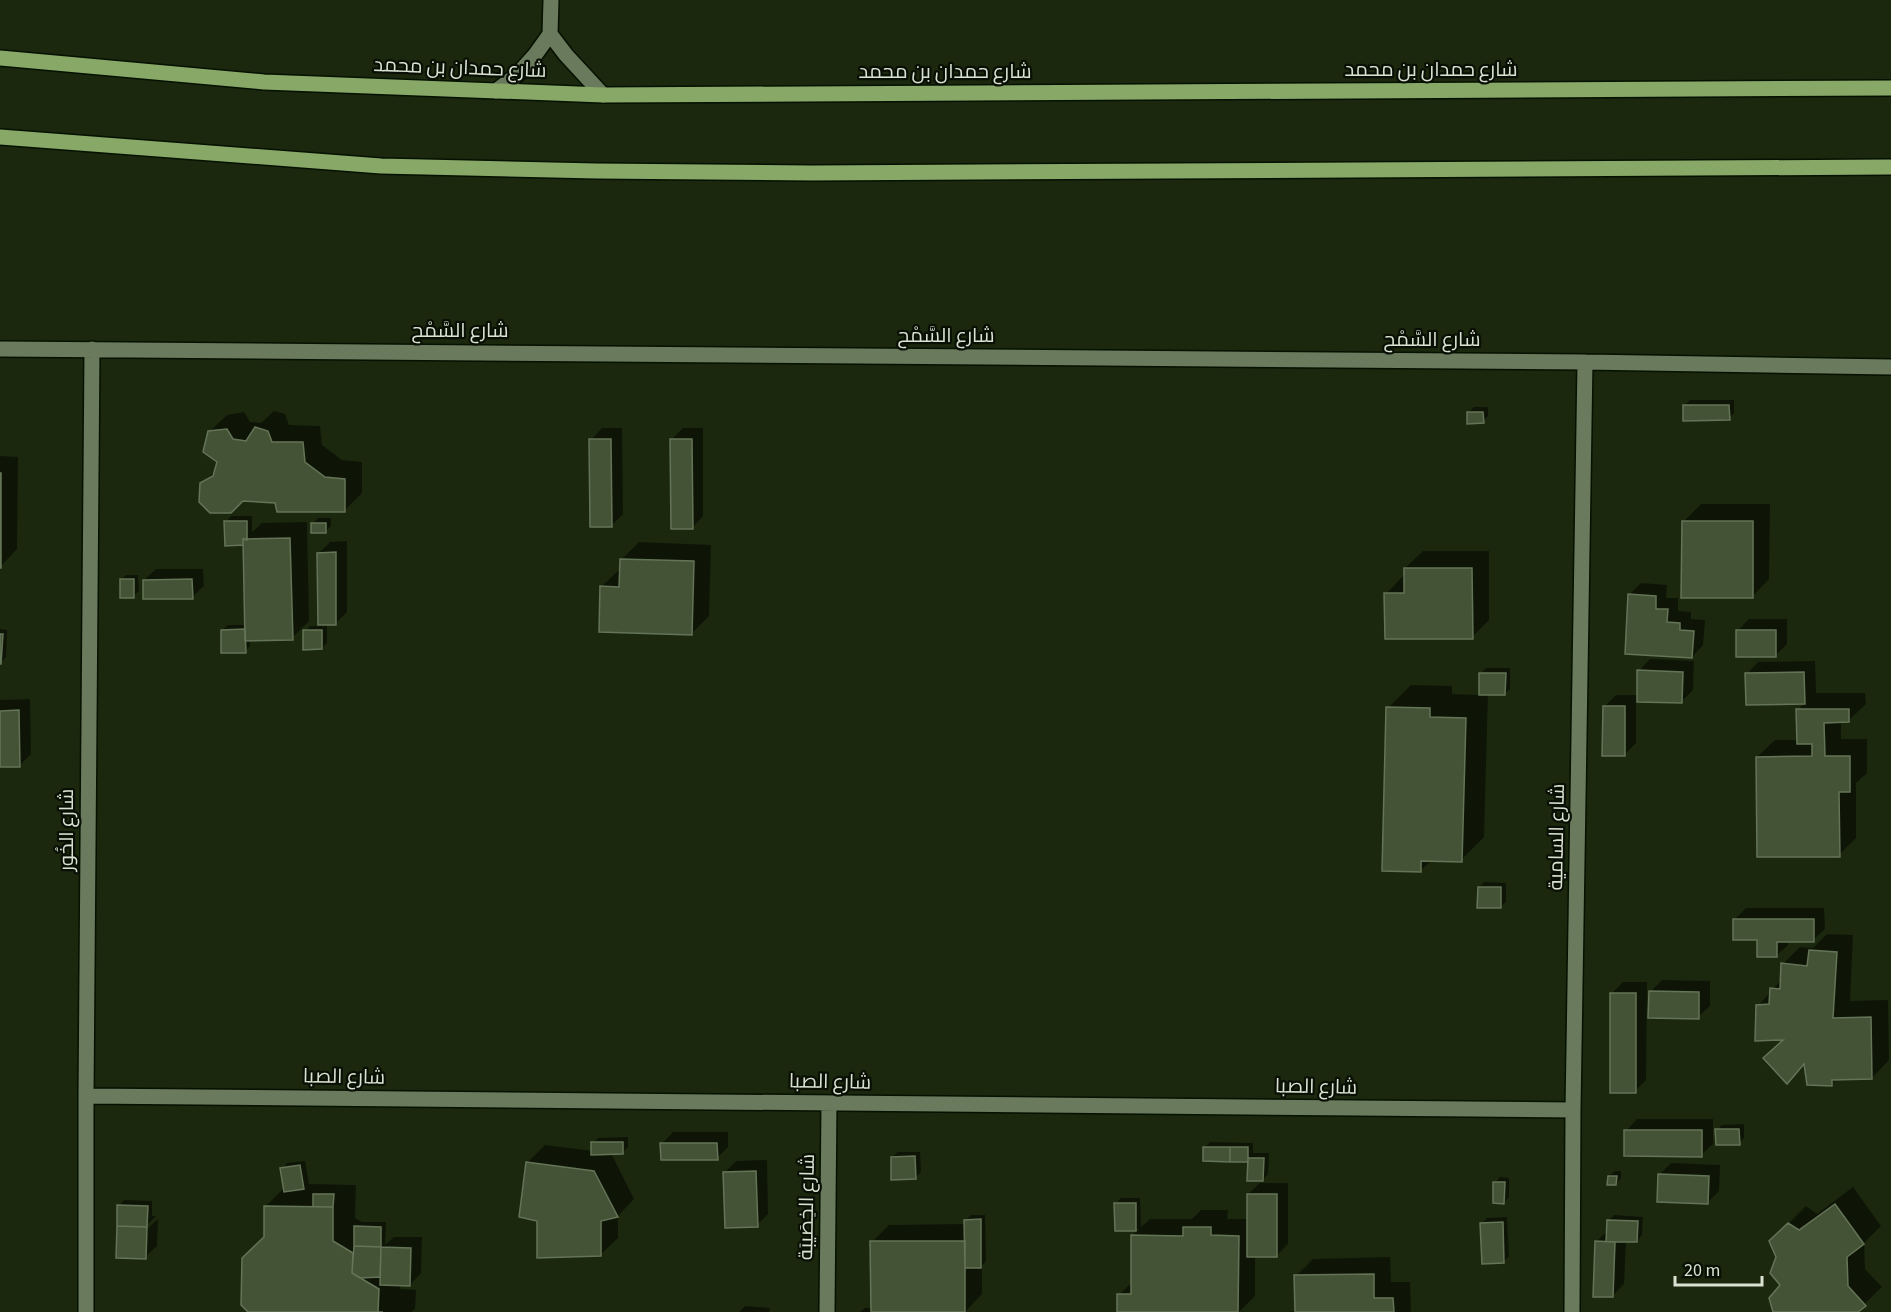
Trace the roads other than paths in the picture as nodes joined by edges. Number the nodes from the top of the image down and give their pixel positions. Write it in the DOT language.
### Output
graph roads {
  1 [pos="551,0"];
  2 [pos="550,34"];
  3 [pos="0,58"];
  4 [pos="1891,88"];
  5 [pos="496,91"];
  6 [pos="603,95"];
  7 [pos="0,137"];
  8 [pos="1891,167"];
  9 [pos="0,349"];
  10 [pos="92,349"];
  11 [pos="1585,362"];
  12 [pos="1891,367"];
  13 [pos="86,1096"];
  14 [pos="829,1103"];
  15 [pos="1573,1110"];
  16 [pos="86,1312"];
  17 [pos="827,1312"];
  18 [pos="1572,1312"];
  1 -- 2 [label="street"];
  2 -- 5 [label="street"];
  2 -- 6 [label="street"];
  3 -- 5 [label="main road, شارع حمدان بن محمد"];
  4 -- 6 [label="main road, شارع حمدان بن محمد"];
  5 -- 6 [label="main road, شارع حمدان بن محمد"];
  7 -- 8 [label="main road"];
  9 -- 10 [label="street, شارع السَّمْح"];
  10 -- 11 [label="street, شارع السَّمْح"];
  10 -- 13 [label="street, شارع الخُور"];
  11 -- 12 [label="street, شارع السَّمْح"];
  11 -- 15 [label="street, شارع السامية"];
  13 -- 14 [label="street, شارع الصبا"];
  13 -- 16 [label="street, شارع الخُور"];
  14 -- 15 [label="street, شارع الصبا"];
  14 -- 17 [label="street, شارع الخِصَيبَة"];
  15 -- 18 [label="street, شارع السامية"];
}
